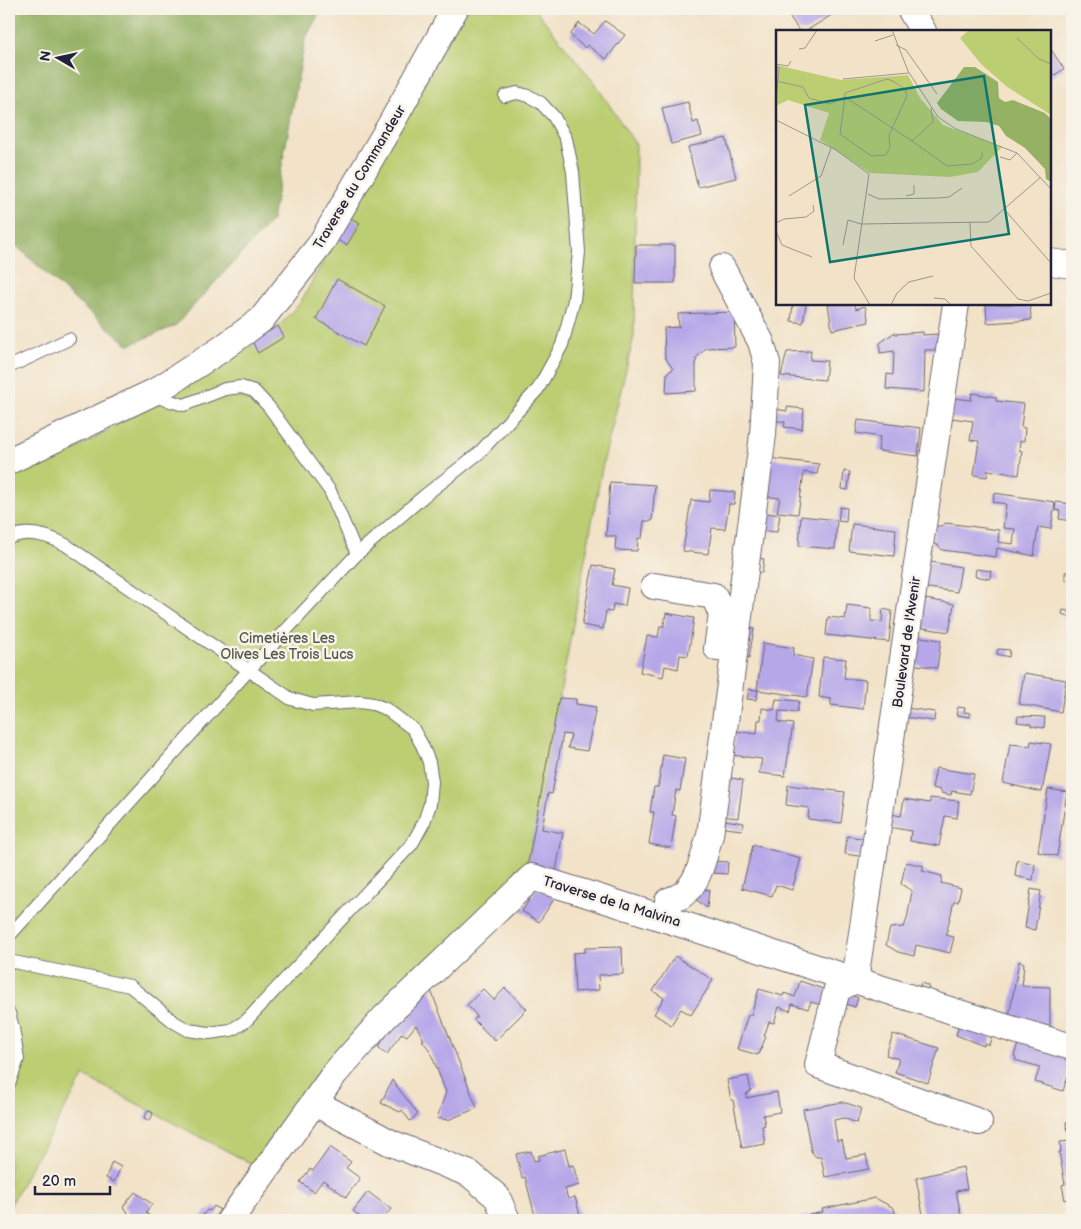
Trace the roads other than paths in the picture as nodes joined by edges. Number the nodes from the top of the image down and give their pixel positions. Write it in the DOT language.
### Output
graph roads {
  1 [pos="455,9"];
  2 [pos="910,9"];
  3 [pos="922,30"];
  4 [pos="505,96"];
  5 [pos="1051,262"];
  6 [pos="1072,265"];
  7 [pos="722,268"];
  8 [pos="956,305"];
  9 [pos="69,338"];
  10 [pos="9,367"];
  11 [pos="156,391"];
  12 [pos="9,461"];
  13 [pos="9,538"];
  14 [pos="357,554"];
  15 [pos="654,586"];
  16 [pos="249,670"];
  17 [pos="664,908"];
  18 [pos="9,936"];
  19 [pos="9,961"];
  20 [pos="855,980"];
  21 [pos="9,1013"];
  22 [pos="1072,1047"];
  23 [pos="9,1084"];
  24 [pos="315,1103"];
  25 [pos="979,1122"];
  26 [pos="230,1220"];
  27 [pos="508,1220"];
  1 -- 11 [label="street, Traverse du Commandeur"];
  2 -- 3 [label="street"];
  4 -- 14 [label="lane"];
  5 -- 6 [label="street"];
  7 -- 17 [label="street"];
  8 -- 20 [label="street, Boulevard de l'Avenir"];
  9 -- 10 [label="lane"];
  11 -- 12 [label="street, Traverse du Commandeur"];
  11 -- 14 [label="lane"];
  13 -- 16 [label="lane"];
  14 -- 16 [label="lane"];
  15 -- 17 [label="street"];
  16 -- 18 [label="lane"];
  16 -- 19 [label="lane"];
  17 -- 20 [label="street, Traverse de la Malvina"];
  17 -- 24 [label="street, Traverse de la Malvina"];
  20 -- 22 [label="street, Traverse de la Malvina"];
  20 -- 25 [label="street"];
  21 -- 23 [label="lane"];
  24 -- 26 [label="street, Traverse de la Malvina"];
  24 -- 27 [label="street"];
}
